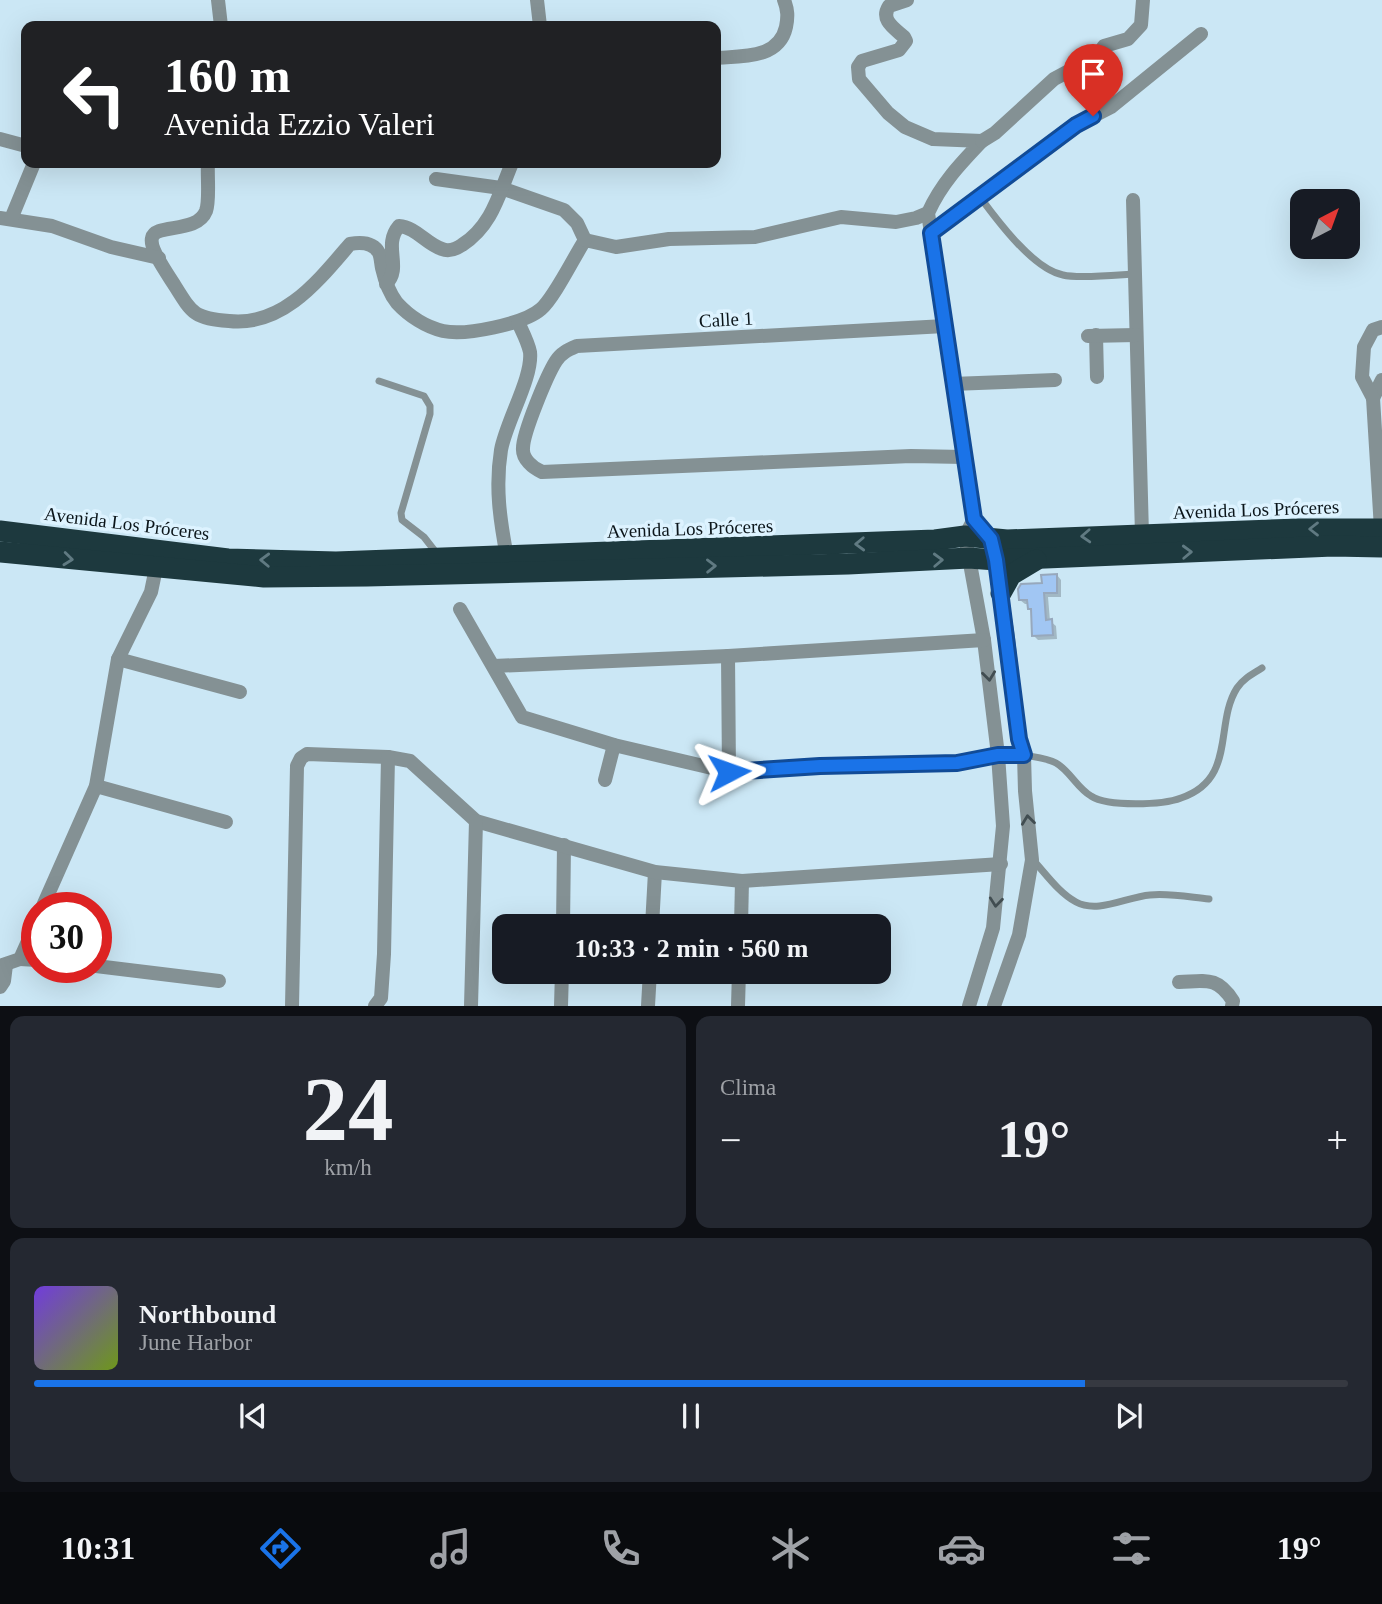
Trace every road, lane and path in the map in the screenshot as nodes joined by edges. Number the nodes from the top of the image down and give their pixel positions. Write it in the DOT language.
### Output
graph roads {
  1 [pos="218,0"];
  2 [pos="537,0"];
  3 [pos="784,0"];
  4 [pos="907,0"];
  5 [pos="1143,0"];
  6 [pos="220,21"];
  7 [pos="539,21"];
  8 [pos="1202,34"];
  9 [pos="721,58"];
  10 [pos="0,139"];
  11 [pos="982,141"];
  12 [pos="21,145"];
  13 [pos="31,168"];
  14 [pos="208,168"];
  15 [pos="510,168"];
  16 [pos="436,179"];
  17 [pos="501,188"];
  18 [pos="980,197"];
  19 [pos="1133,200"];
  20 [pos="928,213"];
  21 [pos="6,218"];
  22 [pos="931,233"];
  23 [pos="585,240"];
  24 [pos="159,258"];
  25 [pos="1135,274"];
  26 [pos="386,284"];
  27 [pos="518,322"];
  28 [pos="944,326"];
  29 [pos="1382,327"];
  30 [pos="1136,335"];
  31 [pos="1097,377"];
  32 [pos="1055,380"];
  33 [pos="1382,380"];
  34 [pos="379,381"];
  35 [pos="952,384"];
  36 [pos="1373,398"];
  37 [pos="964,457"];
  38 [pos="970,528"];
  39 [pos="0,531"];
  40 [pos="1142,535"];
  41 [pos="1382,535"];
  42 [pos="994,549"];
  43 [pos="0,552"];
  44 [pos="507,557"];
  45 [pos="1041,557"];
  46 [pos="969,558"];
  47 [pos="439,559"];
  48 [pos="156,568"];
  49 [pos="1001,593"];
  50 [pos="460,609"];
  51 [pos="984,640"];
  52 [pos="728,656"];
  53 [pos="118,659"];
  54 [pos="494,666"];
  55 [pos="1262,668"];
  56 [pos="240,692"];
  57 [pos="614,745"];
  58 [pos="998,755"];
  59 [pos="1024,755"];
  60 [pos="388,757"];
  61 [pos="729,772"];
  62 [pos="605,780"];
  63 [pos="96,786"];
  64 [pos="476,821"];
  65 [pos="226,822"];
  66 [pos="564,845"];
  67 [pos="1032,860"];
  68 [pos="1001,864"];
  69 [pos="655,872"];
  70 [pos="742,881"];
  71 [pos="49,892"];
  72 [pos="1209,899"];
  73 [pos="562,914"];
  74 [pos="653,914"];
  75 [pos="741,914"];
  76 [pos="21,945"];
  77 [pos="9,963"];
  78 [pos="112,968"];
  79 [pos="219,981"];
  80 [pos="1179,982"];
  81 [pos="562,984"];
  82 [pos="649,984"];
  83 [pos="739,984"];
  84 [pos="0,987"];
  85 [pos="292,1006"];
  86 [pos="375,1006"];
  87 [pos="471,1006"];
  88 [pos="561,1006"];
  89 [pos="648,1006"];
  90 [pos="738,1006"];
  91 [pos="969,1006"];
  92 [pos="994,1006"];
  93 [pos="1232,1006"];
  1 -- 6 [label="street"];
  2 -- 7 [label="street"];
  3 -- 9 [label="street"];
  4 -- 11 [label="street"];
  5 -- 11 [label="street"];
  8 -- 18 [label="street"];
  10 -- 12 [label="street"];
  11 -- 20 [label="street"];
  13 -- 21 [label="street"];
  14 -- 24 [label="street"];
  15 -- 17 [label="street"];
  16 -- 17 [label="street"];
  17 -- 23 [label="street"];
  17 -- 26 [label="street"];
  18 -- 22 [label="street"];
  18 -- 25 [label="lane"];
  19 -- 25 [label="street"];
  20 -- 22 [label="street"];
  20 -- 23 [label="street"];
  21 -- 24 [label="street"];
  22 -- 28 [label="street"];
  23 -- 27 [label="street"];
  24 -- 26 [label="street"];
  25 -- 30 [label="street"];
  26 -- 27 [label="street"];
  27 -- 44 [label="street"];
  28 -- 35 [label="street"];
  28 -- 37 [label="street, Calle 1"];
  29 -- 36 [label="street"];
  30 -- 31 [label="street"];
  30 -- 40 [label="street"];
  32 -- 35 [label="street"];
  33 -- 36 [label="street"];
  34 -- 47 [label="lane"];
  35 -- 37 [label="street"];
  36 -- 41 [label="street"];
  37 -- 38 [label="street"];
  38 -- 42 [label="highway, Avenida Los Próceres"];
  38 -- 44 [label="highway, Avenida Los Próceres, one-way"];
  38 -- 46 [label="street"];
  47 -- 39 [label="highway, Avenida Los Próceres, one-way"];
  41 -- 40 [label="highway, Avenida Los Próceres, one-way"];
  40 -- 42 [label="highway, Avenida Los Próceres, one-way"];
  45 -- 41 [label="highway, Avenida Los Próceres, one-way"];
  42 -- 45 [label="highway, Avenida Los Próceres"];
  42 -- 46 [label="highway, Avenida Los Próceres"];
  42 -- 49 [label="street"];
  43 -- 48 [label="highway, Avenida Los Próceres, one-way"];
  44 -- 47 [label="highway, Avenida Los Próceres"];
  45 -- 49 [label="highway"];
  48 -- 46 [label="highway, Avenida Los Próceres, one-way"];
  46 -- 51 [label="street"];
  48 -- 53 [label="street"];
  49 -- 59 [label="street"];
  50 -- 54 [label="street"];
  51 -- 52 [label="street"];
  51 -- 58 [label="street, one-way"];
  52 -- 54 [label="street"];
  52 -- 61 [label="street"];
  53 -- 56 [label="street"];
  53 -- 63 [label="street"];
  54 -- 57 [label="street"];
  55 -- 59 [label="lane"];
  57 -- 61 [label="street"];
  57 -- 62 [label="street"];
  58 -- 59 [label="street"];
  58 -- 61 [label="street"];
  58 -- 68 [label="street"];
  67 -- 59 [label="street, one-way"];
  60 -- 64 [label="street"];
  60 -- 85 [label="street"];
  60 -- 86 [label="street"];
  63 -- 65 [label="street"];
  63 -- 71 [label="street"];
  64 -- 66 [label="street"];
  64 -- 87 [label="street"];
  66 -- 69 [label="street"];
  66 -- 73 [label="street"];
  67 -- 72 [label="lane"];
  67 -- 92 [label="street"];
  68 -- 70 [label="street"];
  68 -- 91 [label="street, one-way"];
  69 -- 70 [label="street"];
  69 -- 74 [label="street"];
  70 -- 75 [label="street"];
  76 -- 77 [label="street"];
  77 -- 84 [label="street"];
  78 -- 79 [label="street"];
  80 -- 93 [label="street"];
  81 -- 88 [label="street"];
  82 -- 89 [label="street"];
  83 -- 90 [label="street"];
}
